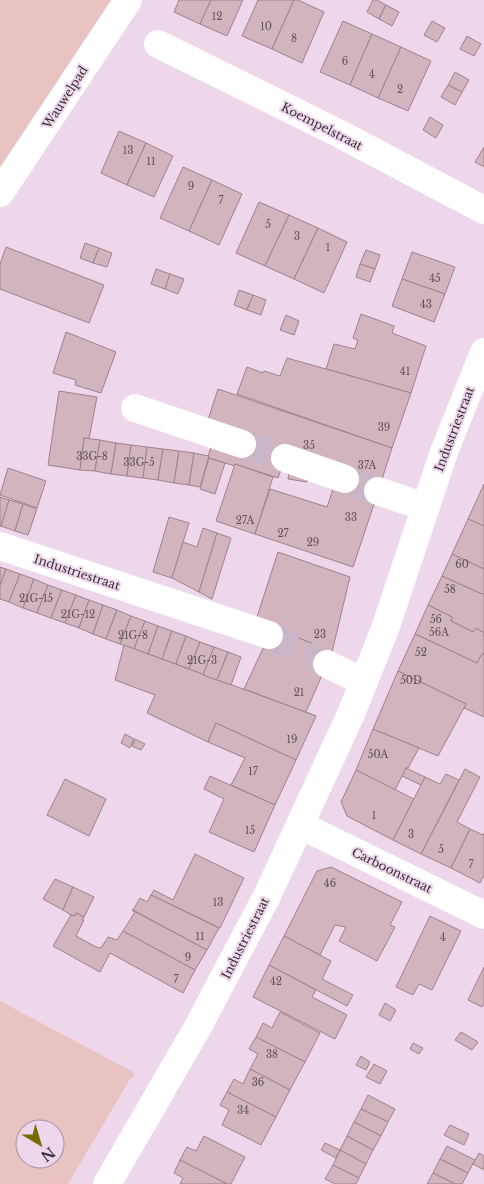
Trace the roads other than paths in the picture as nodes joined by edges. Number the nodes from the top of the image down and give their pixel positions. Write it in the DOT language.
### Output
graph roads {
  1 [pos="128,0"];
  2 [pos="158,44"];
  3 [pos="0,193"];
  4 [pos="484,210"];
  5 [pos="484,352"];
  6 [pos="136,408"];
  7 [pos="242,444"];
  8 [pos="284,458"];
  9 [pos="345,480"];
  10 [pos="378,491"];
  11 [pos="424,507"];
  12 [pos="0,546"];
  13 [pos="269,635"];
  14 [pos="327,664"];
  15 [pos="364,682"];
  16 [pos="300,825"];
  17 [pos="484,915"];
  18 [pos="106,1184"];
  1 -- 3 [label="street, Wauwelpad"];
  2 -- 4 [label="street, Koempelstraat"];
  5 -- 11 [label="street, Industriestraat"];
  6 -- 7 [label="street"];
  8 -- 9 [label="street"];
  10 -- 11 [label="street"];
  11 -- 15 [label="street, Industriestraat"];
  12 -- 13 [label="street, Industriestraat"];
  14 -- 15 [label="street"];
  15 -- 16 [label="street, Industriestraat"];
  16 -- 17 [label="street, Carboonstraat"];
  16 -- 18 [label="street, Industriestraat"];
}
